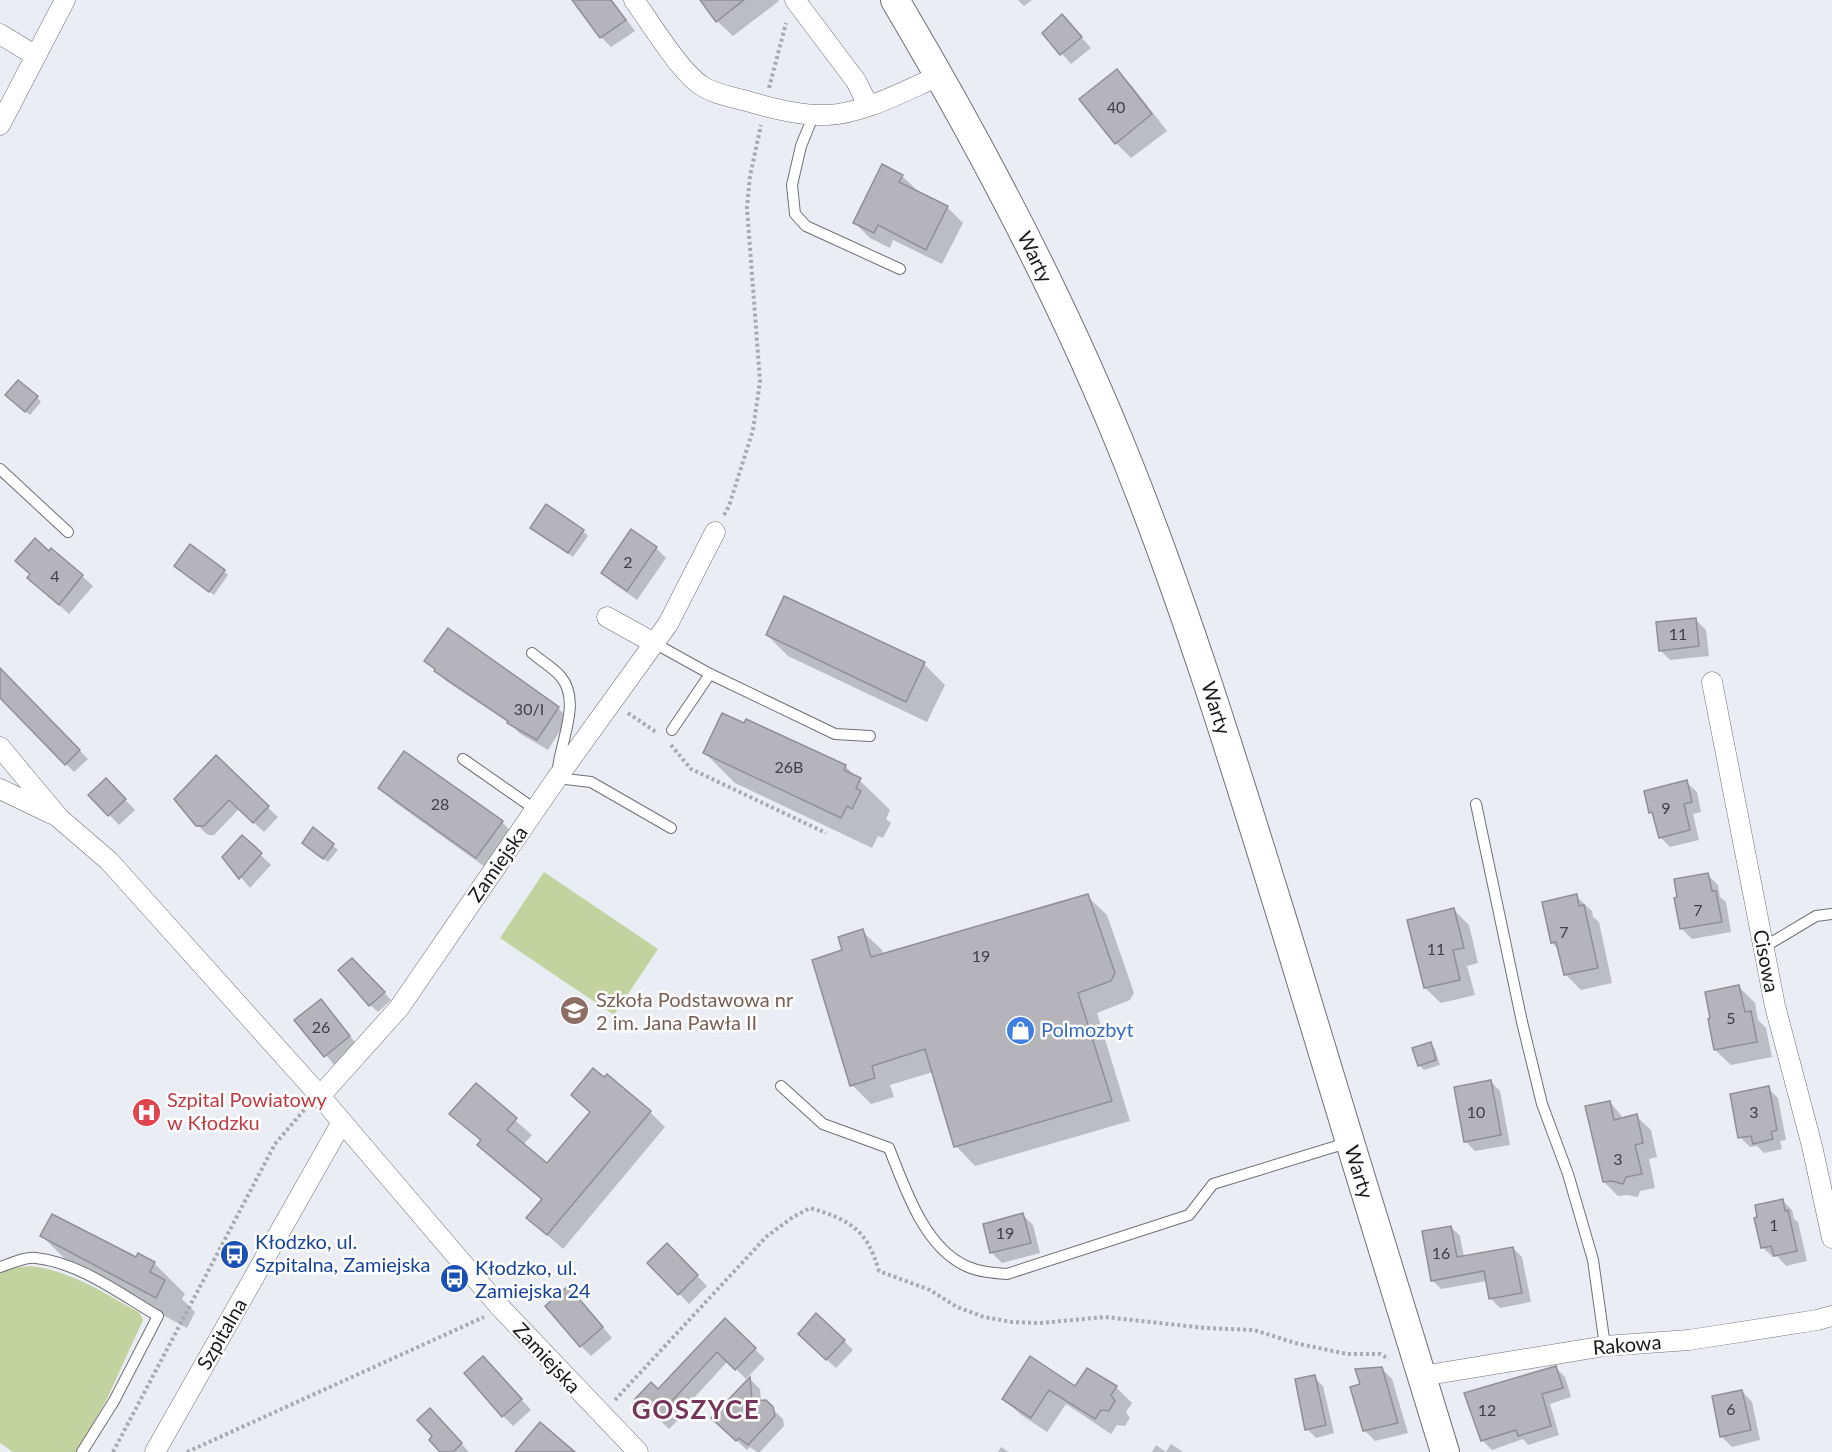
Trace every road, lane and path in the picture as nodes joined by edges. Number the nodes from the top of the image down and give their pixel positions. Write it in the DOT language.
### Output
graph roads {
  1 [pos="65,0"];
  2 [pos="634,0"];
  3 [pos="895,0"];
  4 [pos="795,1"];
  5 [pos="0,34"];
  6 [pos="36,56"];
  7 [pos="776,64"];
  8 [pos="939,76"];
  9 [pos="868,105"];
  10 [pos="764,106"];
  11 [pos="814,114"];
  12 [pos="0,125"];
  13 [pos="900,269"];
  14 [pos="0,469"];
  15 [pos="68,532"];
  16 [pos="715,532"];
  17 [pos="607,617"];
  18 [pos="654,643"];
  19 [pos="532,653"];
  20 [pos="710,674"];
  21 [pos="1712,682"];
  22 [pos="612,702"];
  23 [pos="657,733"];
  24 [pos="669,734"];
  25 [pos="870,736"];
  26 [pos="0,747"];
  27 [pos="463,759"];
  28 [pos="557,778"];
  29 [pos="0,789"];
  30 [pos="1476,804"];
  31 [pos="536,810"];
  32 [pos="59,818"];
  33 [pos="670,828"];
  34 [pos="826,833"];
  35 [pos="1832,914"];
  36 [pos="1764,947"];
  37 [pos="781,1086"];
  38 [pos="318,1095"];
  39 [pos="342,1122"];
  40 [pos="1350,1142"];
  41 [pos="1832,1238"];
  42 [pos="0,1268"];
  43 [pos="499,1306"];
  44 [pos="1832,1316"];
  45 [pos="1605,1346"];
  46 [pos="1422,1376"];
  47 [pos="601,1415"];
  48 [pos="82,1452"];
  49 [pos="113,1452"];
  50 [pos="155,1452"];
  51 [pos="187,1452"];
  52 [pos="638,1452"];
  53 [pos="1445,1452"];
  1 -- 6 [label="street"];
  2 -- 10 [label="street"];
  3 -- 8 [label="main road, Warty"];
  4 -- 7 [label="path"];
  4 -- 9 [label="street"];
  5 -- 6 [label="street"];
  6 -- 12 [label="street"];
  8 -- 9 [label="street"];
  8 -- 40 [label="main road, Warty"];
  9 -- 11 [label="street"];
  10 -- 11 [label="street"];
  10 -- 16 [label="path"];
  11 -- 13 [label="lane"];
  14 -- 15 [label="lane"];
  16 -- 18 [label="street, Zamiejska"];
  17 -- 18 [label="street"];
  18 -- 20 [label="lane"];
  18 -- 22 [label="street, Zamiejska"];
  19 -- 28 [label="lane"];
  20 -- 24 [label="lane"];
  20 -- 25 [label="lane"];
  21 -- 36 [label="street, Cisowa"];
  22 -- 23 [label="path"];
  22 -- 28 [label="street, Zamiejska"];
  24 -- 34 [label="path"];
  26 -- 32 [label="street, Zamiejska"];
  27 -- 31 [label="lane"];
  28 -- 31 [label="street, Zamiejska"];
  28 -- 33 [label="lane"];
  29 -- 32 [label="street"];
  30 -- 45 [label="lane"];
  31 -- 38 [label="street, Zamiejska"];
  32 -- 38 [label="street, Zamiejska"];
  35 -- 36 [label="lane"];
  36 -- 41 [label="street, Cisowa"];
  37 -- 40 [label="lane"];
  38 -- 39 [label="street, Zamiejska"];
  38 -- 49 [label="path"];
  39 -- 43 [label="street, Zamiejska"];
  39 -- 50 [label="street, Szpitalna"];
  40 -- 46 [label="main road, Warty"];
  42 -- 48 [label="lane"];
  43 -- 47 [label="street, Zamiejska"];
  43 -- 51 [label="path"];
  44 -- 45 [label="street, Rakowa"];
  45 -- 46 [label="street, Rakowa"];
  46 -- 47 [label="path"];
  46 -- 53 [label="main road, Warty"];
  47 -- 52 [label="street, Zamiejska"];
}
